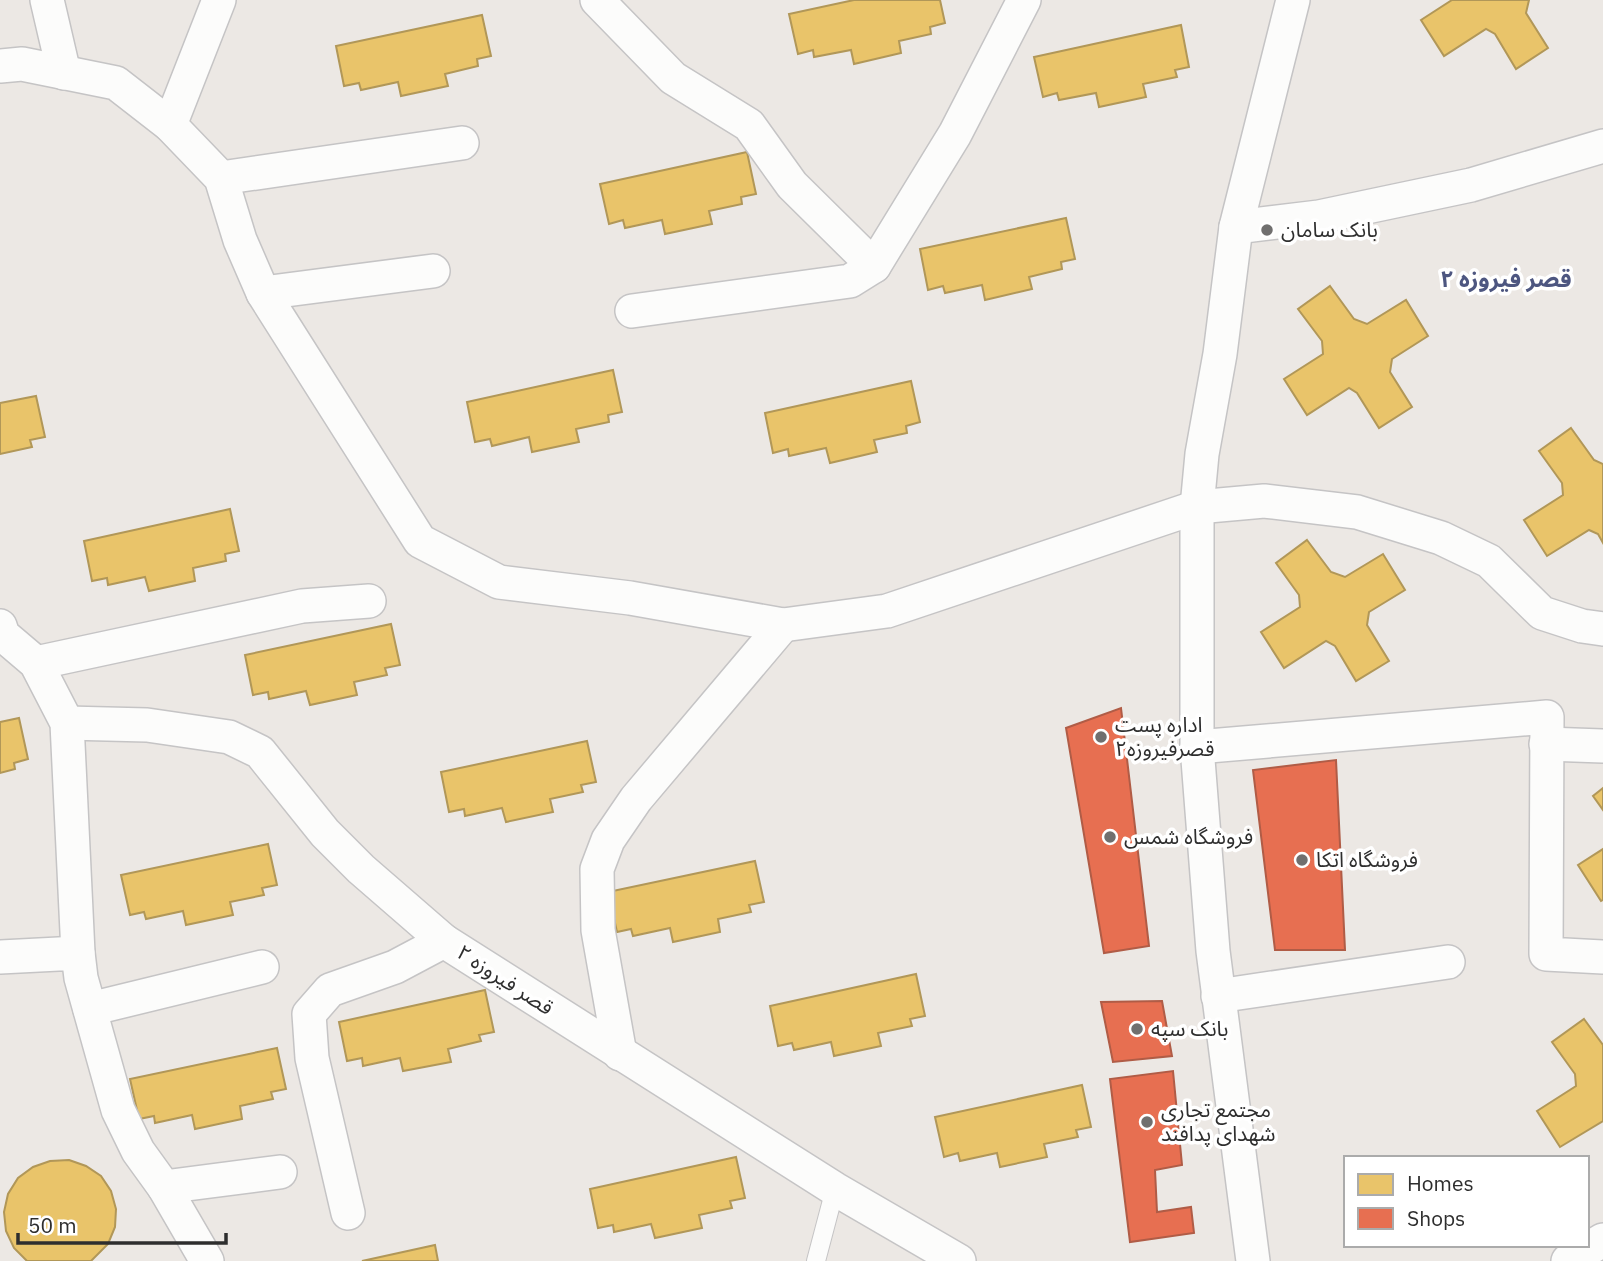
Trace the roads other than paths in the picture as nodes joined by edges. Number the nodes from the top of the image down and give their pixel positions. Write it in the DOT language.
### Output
graph roads {
  1 [pos="47,0"];
  2 [pos="219,0"];
  3 [pos="597,0"];
  4 [pos="1024,0"];
  5 [pos="1293,0"];
  6 [pos="0,66"];
  7 [pos="64,73"];
  8 [pos="170,125"];
  9 [pos="462,143"];
  10 [pos="1603,146"];
  11 [pos="221,178"];
  12 [pos="1237,228"];
  13 [pos="874,266"];
  14 [pos="433,271"];
  15 [pos="263,293"];
  16 [pos="632,311"];
  17 [pos="1198,507"];
  18 [pos="369,601"];
  19 [pos="783,625"];
  20 [pos="0,626"];
  21 [pos="1603,629"];
  22 [pos="36,663"];
  23 [pos="67,723"];
  24 [pos="1546,744"];
  25 [pos="1603,746"];
  26 [pos="1197,747"];
  27 [pos="444,941"];
  28 [pos="78,953"];
  29 [pos="0,957"];
  30 [pos="1603,957"];
  31 [pos="1448,962"];
  32 [pos="262,967"];
  33 [pos="1218,996"];
  34 [pos="90,1009"];
  35 [pos="620,1054"];
  36 [pos="280,1171"];
  37 [pos="164,1187"];
  38 [pos="835,1189"];
  39 [pos="348,1213"];
  40 [pos="1603,1240"];
  41 [pos="207,1261"];
  42 [pos="816,1261"];
  43 [pos="959,1261"];
  44 [pos="1253,1261"];
  45 [pos="1568,1261"];
  1 -- 7 [label="street"];
  2 -- 8 [label="street"];
  3 -- 13 [label="street"];
  4 -- 13 [label="street"];
  5 -- 12 [label="street"];
  6 -- 7 [label="street"];
  7 -- 8 [label="street"];
  8 -- 11 [label="street"];
  9 -- 11 [label="street"];
  10 -- 12 [label="street"];
  11 -- 15 [label="street"];
  12 -- 17 [label="street"];
  13 -- 16 [label="street"];
  14 -- 15 [label="street"];
  15 -- 19 [label="street"];
  17 -- 19 [label="street"];
  17 -- 21 [label="street"];
  17 -- 26 [label="street"];
  18 -- 22 [label="street"];
  19 -- 35 [label="street"];
  20 -- 22 [label="street"];
  22 -- 23 [label="street"];
  23 -- 27 [label="street, قصر فیروزه ۲"];
  23 -- 28 [label="street"];
  24 -- 25 [label="street"];
  24 -- 26 [label="street"];
  24 -- 30 [label="street"];
  26 -- 33 [label="street"];
  27 -- 35 [label="street, قصر فیروزه ۲"];
  27 -- 39 [label="street"];
  28 -- 29 [label="street"];
  28 -- 34 [label="street"];
  31 -- 33 [label="street"];
  32 -- 34 [label="street"];
  33 -- 44 [label="street"];
  34 -- 37 [label="street"];
  35 -- 38 [label="street, قصر فیروزه ۲"];
  36 -- 37 [label="street"];
  37 -- 41 [label="street"];
  38 -- 42 [label="lane"];
  38 -- 43 [label="street, قصر فیروزه ۲"];
  40 -- 45 [label="street"];
}
